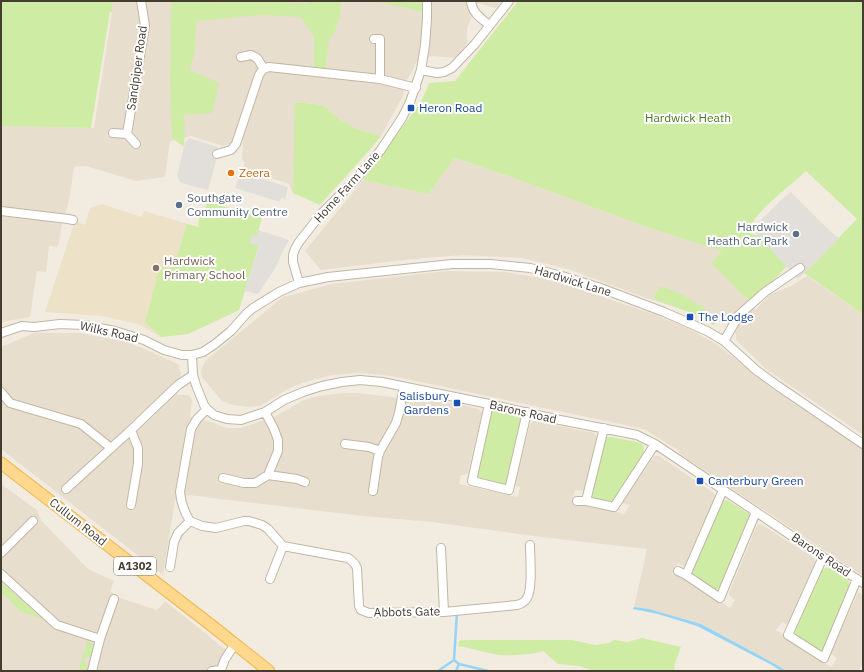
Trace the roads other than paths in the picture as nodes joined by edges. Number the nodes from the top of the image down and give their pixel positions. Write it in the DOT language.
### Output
graph roads {
  1 [pos="141,1"];
  2 [pos="427,1"];
  3 [pos="471,1"];
  4 [pos="508,1"];
  5 [pos="489,25"];
  6 [pos="374,39"];
  7 [pos="241,57"];
  8 [pos="264,69"];
  9 [pos="421,70"];
  10 [pos="380,79"];
  11 [pos="416,88"];
  12 [pos="113,133"];
  13 [pos="127,134"];
  14 [pos="136,144"];
  15 [pos="216,154"];
  16 [pos="1,211"];
  17 [pos="73,220"];
  18 [pos="800,268"];
  19 [pos="299,283"];
  20 [pos="1,333"];
  21 [pos="724,341"];
  22 [pos="192,355"];
  23 [pos="193,375"];
  24 [pos="404,387"];
  25 [pos="1,392"];
  26 [pos="489,404"];
  27 [pos="207,409"];
  28 [pos="265,412"];
  29 [pos="526,412"];
  30 [pos="604,428"];
  31 [pos="131,430"];
  32 [pos="345,444"];
  33 [pos="655,444"];
  34 [pos="863,444"];
  35 [pos="111,448"];
  36 [pos="380,451"];
  37 [pos="1,463"];
  38 [pos="268,475"];
  39 [pos="223,478"];
  40 [pos="305,482"];
  41 [pos="66,489"];
  42 [pos="723,490"];
  43 [pos="373,491"];
  44 [pos="577,501"];
  45 [pos="586,501"];
  46 [pos="131,505"];
  47 [pos="756,512"];
  48 [pos="33,521"];
  49 [pos="190,521"];
  50 [pos="530,545"];
  51 [pos="283,546"];
  52 [pos="441,548"];
  53 [pos="1,553"];
  54 [pos="822,557"];
  55 [pos="170,567"];
  56 [pos="1,574"];
  57 [pos="270,579"];
  58 [pos="860,581"];
  59 [pos="114,599"];
  60 [pos="444,612"];
  61 [pos="100,639"];
  62 [pos="235,644"];
  63 [pos="92,671"];
  64 [pos="212,671"];
  65 [pos="269,671"];
  1 -- 13 [label="street, Sandpiper Road"];
  2 -- 9 [label="street, Home Farm Lane"];
  3 -- 5 [label="street"];
  4 -- 5 [label="street"];
  5 -- 9 [label="street"];
  6 -- 10 [label="street"];
  7 -- 8 [label="street"];
  8 -- 10 [label="street"];
  8 -- 15 [label="street"];
  9 -- 11 [label="street, Home Farm Lane"];
  10 -- 11 [label="street"];
  11 -- 19 [label="street, Home Farm Lane"];
  12 -- 13 [label="street"];
  13 -- 14 [label="street"];
  16 -- 17 [label="street"];
  18 -- 21 [label="street"];
  19 -- 21 [label="street, Hardwick Lane"];
  19 -- 22 [label="street, Hardwick Lane"];
  20 -- 22 [label="street, Wilks Road"];
  21 -- 34 [label="street, Hardwick Lane"];
  22 -- 23 [label="street"];
  23 -- 27 [label="street"];
  23 -- 31 [label="street"];
  24 -- 26 [label="street, Barons Road"];
  24 -- 28 [label="street, Barons Road"];
  24 -- 36 [label="street"];
  25 -- 35 [label="street"];
  26 -- 29 [label="street, Barons Road"];
  26 -- 29 [label="street"];
  27 -- 28 [label="street, Barons Road"];
  27 -- 49 [label="street"];
  28 -- 38 [label="street"];
  29 -- 30 [label="street, Barons Road"];
  30 -- 33 [label="street, Barons Road"];
  30 -- 45 [label="street"];
  31 -- 35 [label="street"];
  31 -- 46 [label="street"];
  32 -- 36 [label="street"];
  33 -- 42 [label="street, Barons Road"];
  33 -- 45 [label="street"];
  35 -- 41 [label="street"];
  36 -- 43 [label="street"];
  37 -- 62 [label="main road, Cullum Road / A1302"];
  38 -- 39 [label="street"];
  38 -- 40 [label="street"];
  42 -- 47 [label="street, Barons Road"];
  42 -- 47 [label="street"];
  44 -- 45 [label="street"];
  47 -- 54 [label="street, Barons Road"];
  48 -- 53 [label="street"];
  49 -- 51 [label="street"];
  49 -- 55 [label="street"];
  50 -- 60 [label="street, Abbots Gate"];
  51 -- 57 [label="street"];
  51 -- 60 [label="street, Abbots Gate"];
  52 -- 60 [label="street"];
  54 -- 58 [label="street, Barons Road"];
  54 -- 58 [label="street"];
  56 -- 61 [label="street"];
  59 -- 61 [label="street"];
  61 -- 63 [label="street"];
  62 -- 64 [label="street"];
  62 -- 65 [label="main road, Cullum Road / A1302"];
}
